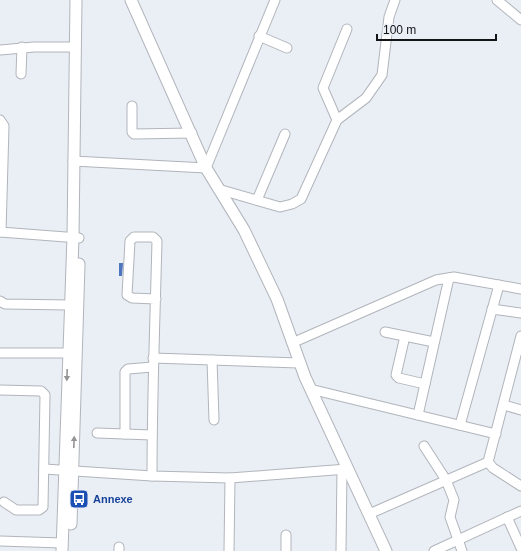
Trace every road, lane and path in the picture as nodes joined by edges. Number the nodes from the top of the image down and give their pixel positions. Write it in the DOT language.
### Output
graph roads {
  1 [pos="76,0"];
  2 [pos="82,0"];
  3 [pos="131,0"];
  4 [pos="275,0"];
  5 [pos="395,0"];
  6 [pos="497,0"];
  7 [pos="521,20"];
  8 [pos="347,30"];
  9 [pos="259,36"];
  10 [pos="22,47"];
  11 [pos="74,47"];
  12 [pos="287,48"];
  13 [pos="0,50"];
  14 [pos="21,74"];
  15 [pos="132,106"];
  16 [pos="0,120"];
  17 [pos="337,120"];
  18 [pos="192,133"];
  19 [pos="285,134"];
  20 [pos="77,161"];
  21 [pos="206,168"];
  22 [pos="1,174"];
  23 [pos="218,189"];
  24 [pos="257,200"];
  25 [pos="0,232"];
  26 [pos="76,237"];
  27 [pos="449,278"];
  28 [pos="499,285"];
  29 [pos="521,288"];
  30 [pos="156,299"];
  31 [pos="0,301"];
  32 [pos="69,305"];
  33 [pos="492,309"];
  34 [pos="521,313"];
  35 [pos="385,332"];
  36 [pos="405,336"];
  37 [pos="521,336"];
  38 [pos="434,342"];
  39 [pos="292,343"];
  40 [pos="0,353"];
  41 [pos="68,353"];
  42 [pos="212,360"];
  43 [pos="518,361"];
  44 [pos="153,362"];
  45 [pos="299,363"];
  46 [pos="425,384"];
  47 [pos="310,389"];
  48 [pos="0,390"];
  49 [pos="504,405"];
  50 [pos="521,410"];
  51 [pos="418,415"];
  52 [pos="214,420"];
  53 [pos="460,425"];
  54 [pos="97,433"];
  55 [pos="125,434"];
  56 [pos="496,434"];
  57 [pos="152,435"];
  58 [pos="424,446"];
  59 [pos="488,462"];
  60 [pos="44,469"];
  61 [pos="344,469"];
  62 [pos="68,470"];
  63 [pos="152,476"];
  64 [pos="230,478"];
  65 [pos="446,480"];
  66 [pos="521,486"];
  67 [pos="4,502"];
  68 [pos="521,511"];
  69 [pos="369,514"];
  70 [pos="507,517"];
  71 [pos="286,535"];
  72 [pos="457,540"];
  73 [pos="0,541"];
  74 [pos="65,548"];
  75 [pos="521,548"];
  76 [pos="229,551"];
  77 [pos="286,551"];
  78 [pos="341,551"];
  79 [pos="386,551"];
  80 [pos="434,551"];
  81 [pos="462,551"];
  1 -- 11 [label="main road"];
  2 -- 20 [label="main road"];
  3 -- 18 [label="main road"];
  4 -- 9 [label="street"];
  5 -- 17 [label="street"];
  6 -- 7 [label="street"];
  8 -- 17 [label="street"];
  9 -- 12 [label="street"];
  9 -- 21 [label="street"];
  10 -- 11 [label="street"];
  10 -- 13 [label="street"];
  10 -- 14 [label="street"];
  11 -- 20 [label="main road"];
  15 -- 18 [label="street"];
  16 -- 22 [label="street"];
  17 -- 24 [label="street"];
  18 -- 21 [label="main road"];
  19 -- 24 [label="street"];
  20 -- 21 [label="street"];
  20 -- 26 [label="main road"];
  21 -- 23 [label="main road"];
  22 -- 25 [label="street"];
  23 -- 24 [label="street"];
  23 -- 39 [label="main road"];
  25 -- 26 [label="street"];
  26 -- 32 [label="main road"];
  62 -- 26 [label="main road, one-way"];
  27 -- 28 [label="street"];
  27 -- 38 [label="street"];
  27 -- 39 [label="street"];
  28 -- 29 [label="street"];
  28 -- 33 [label="street"];
  30 -- 30 [label="street"];
  30 -- 44 [label="street"];
  31 -- 32 [label="street"];
  32 -- 41 [label="main road"];
  33 -- 34 [label="street"];
  33 -- 53 [label="street"];
  35 -- 36 [label="street"];
  36 -- 38 [label="street"];
  36 -- 46 [label="street"];
  37 -- 43 [label="street"];
  38 -- 46 [label="street"];
  39 -- 45 [label="main road"];
  40 -- 41 [label="street"];
  41 -- 62 [label="main road, one-way"];
  42 -- 44 [label="street"];
  42 -- 45 [label="street"];
  42 -- 52 [label="street"];
  43 -- 49 [label="street"];
  44 -- 55 [label="street"];
  44 -- 57 [label="street"];
  45 -- 47 [label="main road"];
  46 -- 51 [label="street"];
  47 -- 51 [label="street"];
  47 -- 61 [label="main road"];
  48 -- 60 [label="street"];
  49 -- 50 [label="street"];
  49 -- 56 [label="street"];
  51 -- 53 [label="street"];
  53 -- 56 [label="street"];
  54 -- 55 [label="street"];
  55 -- 57 [label="street"];
  56 -- 59 [label="street"];
  57 -- 63 [label="street"];
  58 -- 65 [label="street"];
  59 -- 65 [label="street"];
  59 -- 66 [label="street"];
  60 -- 62 [label="street"];
  60 -- 67 [label="street"];
  61 -- 64 [label="street"];
  61 -- 69 [label="main road"];
  61 -- 78 [label="street"];
  62 -- 63 [label="street"];
  62 -- 74 [label="main road"];
  63 -- 64 [label="street"];
  64 -- 76 [label="street"];
  65 -- 69 [label="street"];
  65 -- 72 [label="street"];
  68 -- 70 [label="street"];
  69 -- 79 [label="main road"];
  70 -- 72 [label="street"];
  70 -- 75 [label="street"];
  71 -- 77 [label="street"];
  72 -- 80 [label="street"];
  72 -- 81 [label="street"];
  73 -- 74 [label="street"];
}
